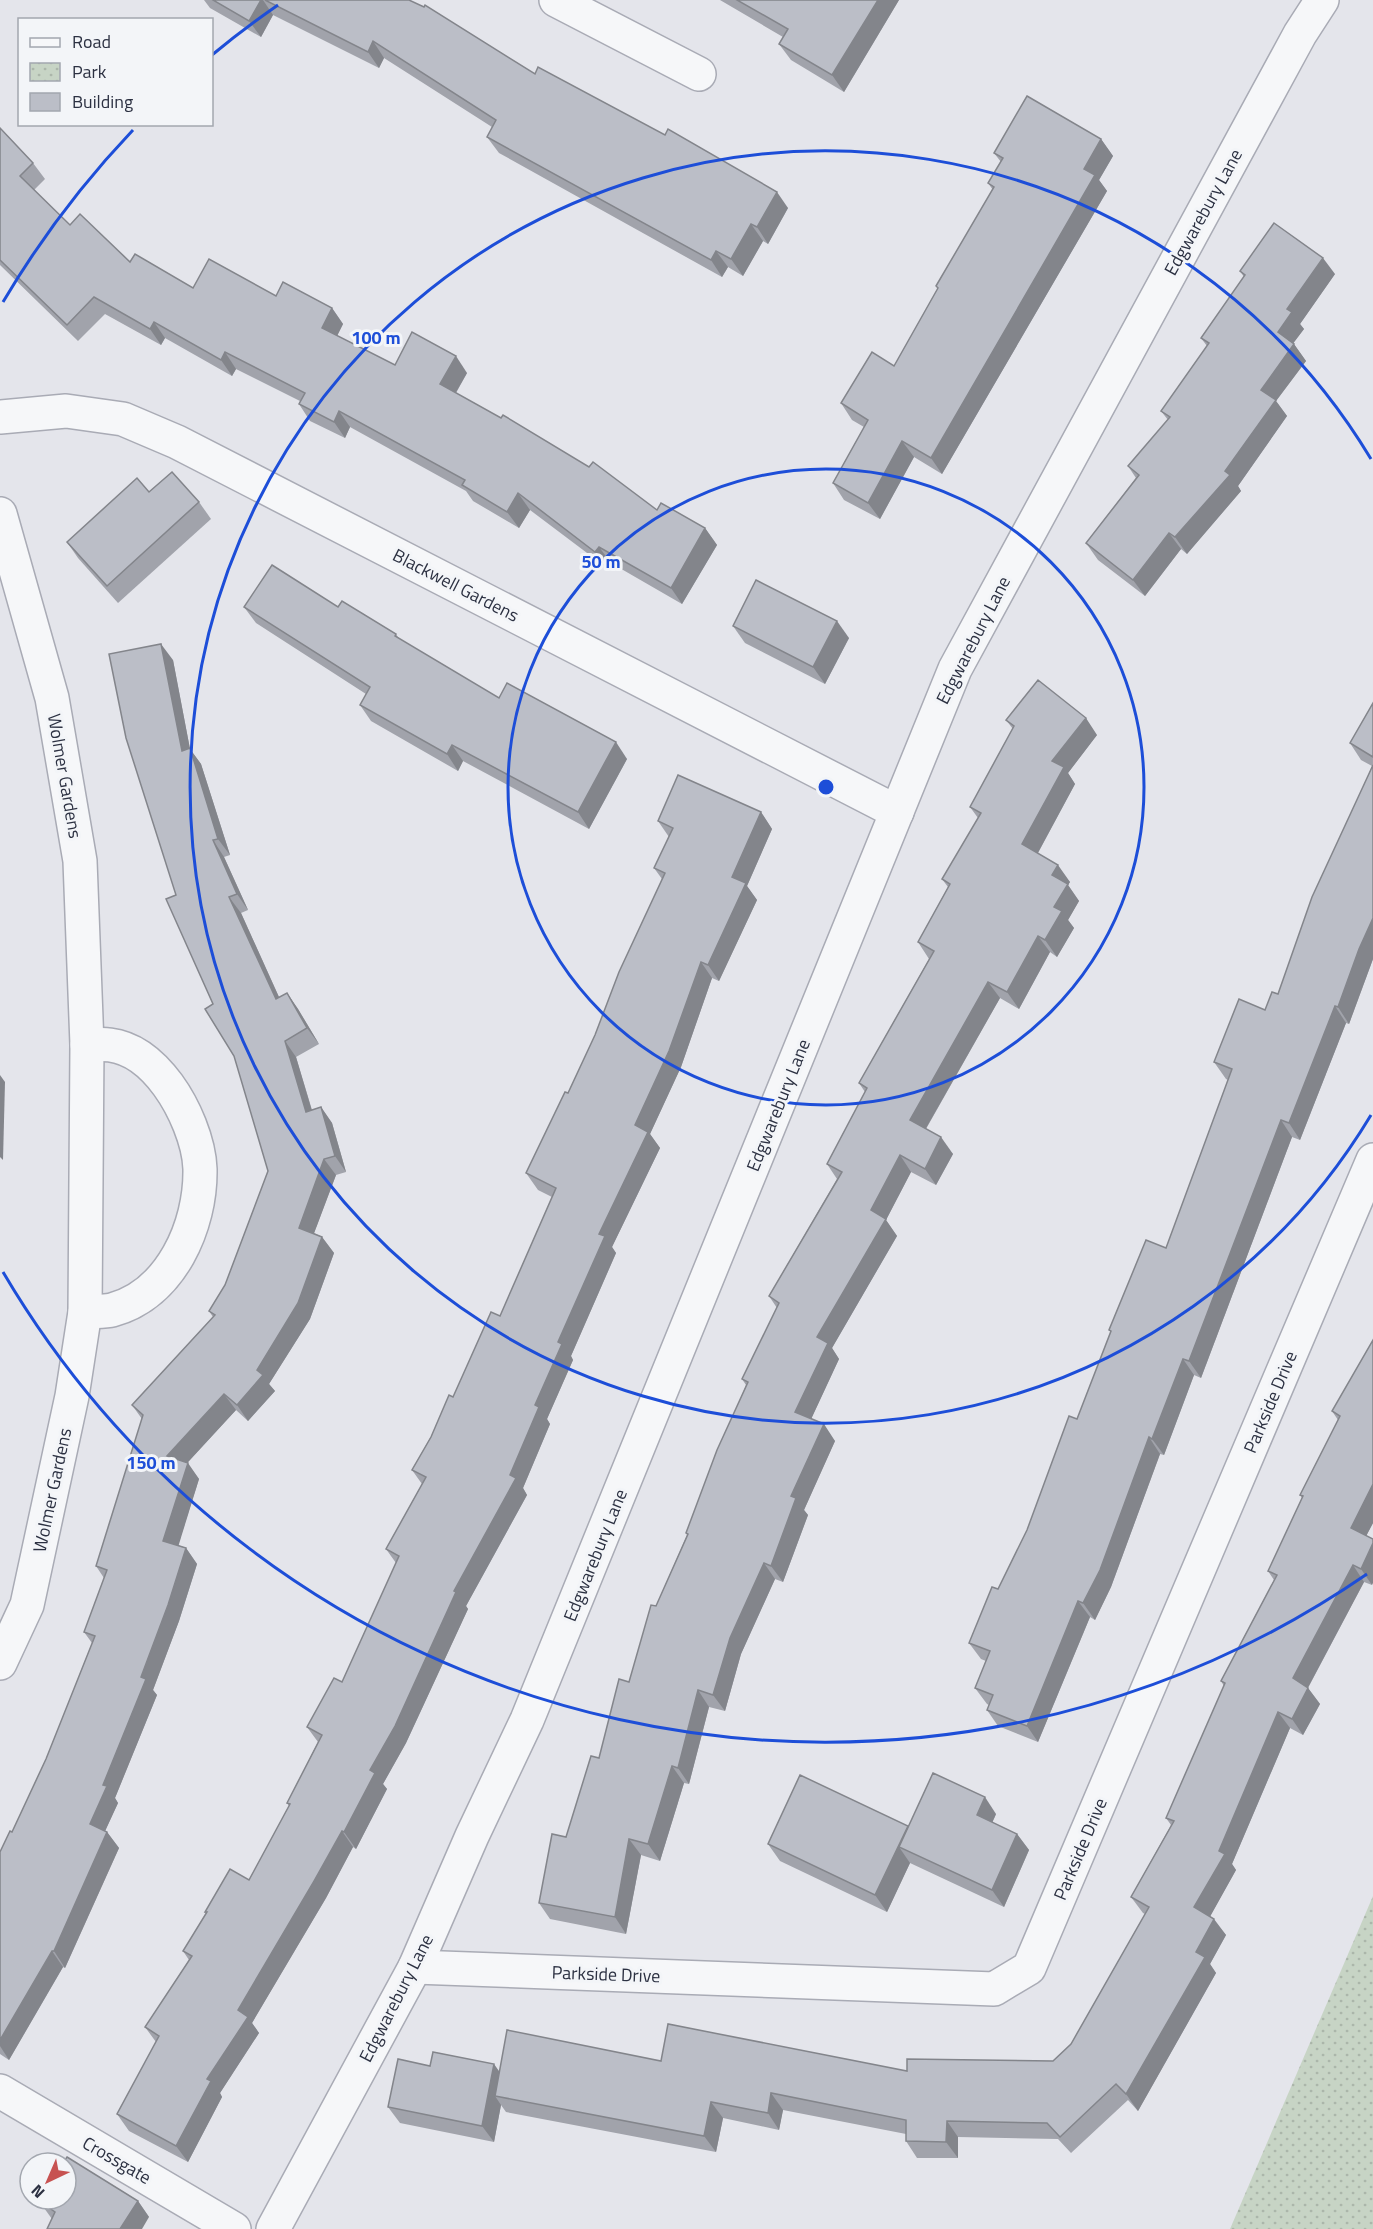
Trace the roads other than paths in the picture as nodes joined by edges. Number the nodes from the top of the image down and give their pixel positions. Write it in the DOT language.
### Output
graph roads {
  1 [pos="556,0"];
  2 [pos="1322,0"];
  3 [pos="699,74"];
  4 [pos="0,417"];
  5 [pos="0,514"];
  6 [pos="897,812"];
  7 [pos="87,1045"];
  8 [pos="1373,1160"];
  9 [pos="85,1312"];
  10 [pos="0,1663"];
  11 [pos="415,1967"];
  12 [pos="0,2091"];
  13 [pos="234,2229"];
  14 [pos="273,2229"];
  1 -- 3 [label="street"];
  2 -- 6 [label="street, Edgwarebury Lane"];
  4 -- 6 [label="street, Blackwell Gardens"];
  5 -- 7 [label="street, Wolmer Gardens"];
  6 -- 11 [label="street, Edgwarebury Lane"];
  7 -- 9 [label="street, Wolmer Gardens"];
  7 -- 9 [label="street"];
  8 -- 11 [label="street, Parkside Drive"];
  9 -- 10 [label="street, Wolmer Gardens"];
  11 -- 14 [label="street, Edgwarebury Lane"];
  12 -- 13 [label="street, Crossgate"];
}
